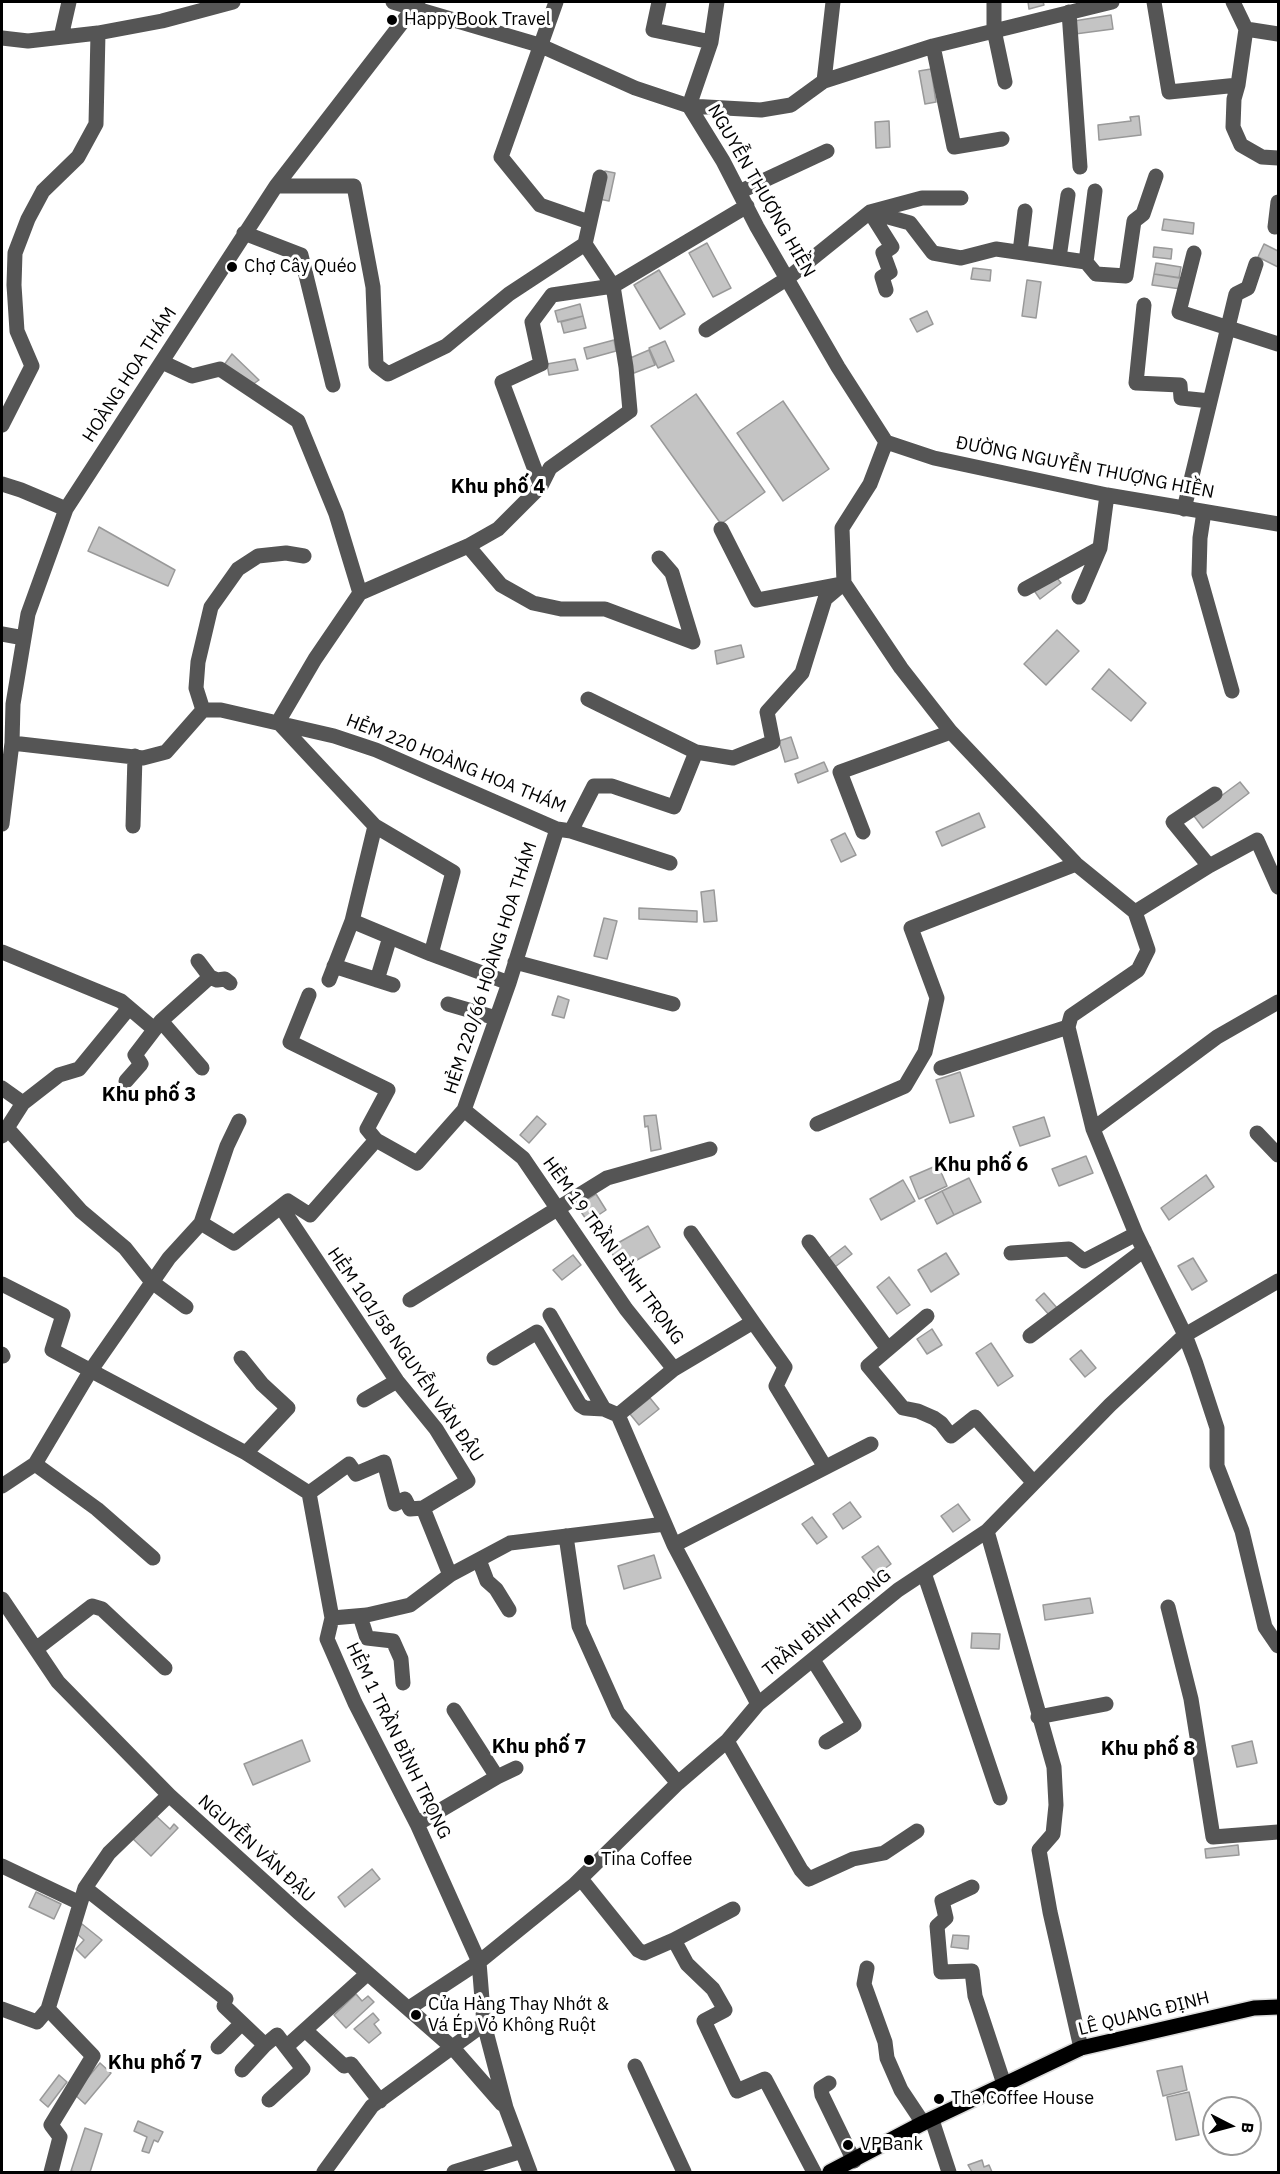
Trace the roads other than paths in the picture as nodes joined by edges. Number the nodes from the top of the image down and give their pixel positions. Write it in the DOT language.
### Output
graph roads {
  1 [pos="69,2"];
  2 [pos="233,2"];
  3 [pos="393,2"];
  4 [pos="555,2"];
  5 [pos="659,2"];
  6 [pos="717,2"];
  7 [pos="833,2"];
  8 [pos="994,2"];
  9 [pos="1112,2"];
  10 [pos="1154,2"];
  11 [pos="1233,2"];
  12 [pos="417,4"];
  13 [pos="1059,9"];
  14 [pos="1246,29"];
  15 [pos="994,30"];
  16 [pos="98,33"];
  17 [pos="1278,34"];
  18 [pos="2,38"];
  19 [pos="61,38"];
  20 [pos="711,42"];
  21 [pos="539,45"];
  22 [pos="933,46"];
  23 [pos="824,81"];
  24 [pos="1005,82"];
  25 [pos="1238,85"];
  26 [pos="689,106"];
  27 [pos="1002,140"];
  28 [pos="827,150"];
  29 [pos="1278,158"];
  30 [pos="1080,167"];
  31 [pos="1156,176"];
  32 [pos="600,177"];
  33 [pos="276,186"];
  34 [pos="1095,191"];
  35 [pos="1068,195"];
  36 [pos="961,198"];
  37 [pos="743,199"];
  38 [pos="1278,202"];
  39 [pos="1025,211"];
  40 [pos="870,212"];
  41 [pos="589,222"];
  42 [pos="1275,227"];
  43 [pos="244,233"];
  44 [pos="585,244"];
  45 [pos="1020,252"];
  46 [pos="1194,253"];
  47 [pos="1059,258"];
  48 [pos="1086,262"];
  49 [pos="1256,264"];
  50 [pos="788,278"];
  51 [pos="613,286"];
  52 [pos="886,290"];
  53 [pos="1144,305"];
  54 [pos="1228,328"];
  55 [pos="705,330"];
  56 [pos="1278,344"];
  57 [pos="162,362"];
  58 [pos="333,385"];
  59 [pos="1210,401"];
  60 [pos="2,425"];
  61 [pos="886,442"];
  62 [pos="2,484"];
  63 [pos="541,486"];
  64 [pos="1107,495"];
  65 [pos="66,509"];
  66 [pos="1184,509"];
  67 [pos="1204,512"];
  68 [pos="1278,524"];
  69 [pos="721,529"];
  70 [pos="468,546"];
  71 [pos="1100,548"];
  72 [pos="304,556"];
  73 [pos="659,558"];
  74 [pos="844,583"];
  75 [pos="1025,589"];
  76 [pos="360,593"];
  77 [pos="1079,597"];
  78 [pos="2,633"];
  79 [pos="24,638"];
  80 [pos="1232,691"];
  81 [pos="588,699"];
  82 [pos="203,710"];
  83 [pos="278,722"];
  84 [pos="951,732"];
  85 [pos="12,743"];
  86 [pos="696,752"];
  87 [pos="135,756"];
  88 [pos="1215,794"];
  89 [pos="2,823"];
  90 [pos="133,826"];
  91 [pos="375,826"];
  92 [pos="564,830"];
  93 [pos="863,832"];
  94 [pos="670,863"];
  95 [pos="1076,864"];
  96 [pos="1209,866"];
  97 [pos="1278,887"];
  98 [pos="1135,912"];
  99 [pos="352,921"];
  100 [pos="390,937"];
  101 [pos="2,952"];
  102 [pos="431,954"];
  103 [pos="198,961"];
  104 [pos="515,962"];
  105 [pos="213,971"];
  106 [pos="377,980"];
  107 [pos="230,983"];
  108 [pos="508,983"];
  109 [pos="393,985"];
  110 [pos="309,995"];
  111 [pos="1278,1002"];
  112 [pos="448,1004"];
  113 [pos="673,1004"];
  114 [pos="129,1008"];
  115 [pos="496,1017"];
  116 [pos="157,1025"];
  117 [pos="1068,1027"];
  118 [pos="202,1068"];
  119 [pos="941,1068"];
  120 [pos="126,1081"];
  121 [pos="2,1088"];
  122 [pos="22,1103"];
  123 [pos="464,1110"];
  124 [pos="239,1121"];
  125 [pos="817,1124"];
  126 [pos="1093,1129"];
  127 [pos="4,1132"];
  128 [pos="1257,1133"];
  129 [pos="376,1140"];
  130 [pos="710,1149"];
  131 [pos="1278,1155"];
  132 [pos="281,1207"];
  133 [pos="558,1210"];
  134 [pos="201,1222"];
  135 [pos="691,1233"];
  136 [pos="1136,1234"];
  137 [pos="809,1242"];
  138 [pos="1144,1250"];
  139 [pos="1011,1253"];
  140 [pos="1278,1281"];
  141 [pos="152,1282"];
  142 [pos="2,1284"];
  143 [pos="410,1300"];
  144 [pos="186,1307"];
  145 [pos="550,1316"];
  146 [pos="927,1316"];
  147 [pos="753,1322"];
  148 [pos="1185,1335"];
  149 [pos="1030,1336"];
  150 [pos="888,1349"];
  151 [pos="241,1358"];
  152 [pos="494,1358"];
  153 [pos="674,1369"];
  154 [pos="91,1370"];
  155 [pos="397,1381"];
  156 [pos="364,1400"];
  157 [pos="611,1412"];
  158 [pos="871,1443"];
  159 [pos="246,1453"];
  160 [pos="35,1464"];
  161 [pos="825,1467"];
  162 [pos="1034,1482"];
  163 [pos="2,1486"];
  164 [pos="309,1493"];
  165 [pos="423,1508"];
  166 [pos="665,1524"];
  167 [pos="987,1531"];
  168 [pos="566,1536"];
  169 [pos="674,1545"];
  170 [pos="153,1558"];
  171 [pos="479,1560"];
  172 [pos="924,1573"];
  173 [pos="450,1575"];
  174 [pos="2,1599"];
  175 [pos="1168,1607"];
  176 [pos="508,1610"];
  177 [pos="360,1616"];
  178 [pos="332,1618"];
  179 [pos="1278,1646"];
  180 [pos="36,1649"];
  181 [pos="813,1660"];
  182 [pos="165,1668"];
  183 [pos="403,1683"];
  184 [pos="758,1704"];
  185 [pos="1106,1704"];
  186 [pos="454,1710"];
  187 [pos="1038,1717"];
  188 [pos="727,1741"];
  189 [pos="826,1742"];
  190 [pos="516,1768"];
  191 [pos="496,1778"];
  192 [pos="678,1783"];
  193 [pos="169,1795"];
  194 [pos="1000,1798"];
  195 [pos="417,1824"];
  196 [pos="917,1831"];
  197 [pos="1278,1832"];
  198 [pos="2,1866"];
  199 [pos="581,1879"];
  200 [pos="972,1887"];
  201 [pos="82,1896"];
  202 [pos="733,1909"];
  203 [pos="674,1940"];
  204 [pos="479,1962"];
  205 [pos="867,1968"];
  206 [pos="368,1974"];
  207 [pos="1278,2007"];
  208 [pos="409,2008"];
  209 [pos="2,2009"];
  210 [pos="48,2009"];
  211 [pos="242,2023"];
  212 [pos="484,2024"];
  213 [pos="305,2030"];
  214 [pos="265,2045"];
  215 [pos="218,2047"];
  216 [pos="286,2047"];
  217 [pos="453,2048"];
  218 [pos="1081,2048"];
  219 [pos="635,2066"];
  220 [pos="242,2070"];
  221 [pos="829,2083"];
  222 [pos="1004,2084"];
  223 [pos="269,2100"];
  224 [pos="380,2101"];
  225 [pos="506,2108"];
  226 [pos="927,2122"];
  227 [pos="522,2151"];
  228 [pos="843,2168"];
  229 [pos="51,2172"];
  230 [pos="324,2172"];
  231 [pos="454,2172"];
  232 [pos="530,2172"];
  233 [pos="684,2172"];
  234 [pos="814,2172"];
  235 [pos="949,2172"];
  1 -- 19 [label="street"];
  2 -- 16 [label="street"];
  3 -- 12 [label="street, NGUYỄN THƯỢNG HIỀN"];
  4 -- 21 [label="street"];
  5 -- 20 [label="street"];
  6 -- 20 [label="street"];
  7 -- 23 [label="street"];
  8 -- 15 [label="street"];
  9 -- 13 [label="street"];
  10 -- 25 [label="street"];
  11 -- 14 [label="street"];
  12 -- 21 [label="street, NGUYỄN THƯỢNG HIỀN"];
  12 -- 33 [label="street, HOÀNG HOA THÁM"];
  13 -- 15 [label="street"];
  13 -- 30 [label="street"];
  14 -- 17 [label="street"];
  14 -- 25 [label="street"];
  15 -- 22 [label="street"];
  15 -- 24 [label="street"];
  16 -- 19 [label="street"];
  16 -- 60 [label="street"];
  18 -- 19 [label="street"];
  20 -- 26 [label="street"];
  21 -- 26 [label="street, NGUYỄN THƯỢNG HIỀN"];
  21 -- 41 [label="street"];
  22 -- 23 [label="street"];
  22 -- 27 [label="street"];
  23 -- 26 [label="street"];
  25 -- 29 [label="street"];
  26 -- 37 [label="street, NGUYỄN THƯỢNG HIỀN"];
  28 -- 37 [label="street"];
  31 -- 48 [label="street"];
  32 -- 41 [label="street"];
  33 -- 43 [label="street, HOÀNG HOA THÁM"];
  33 -- 44 [label="street"];
  34 -- 48 [label="street"];
  35 -- 47 [label="street"];
  36 -- 40 [label="street"];
  37 -- 50 [label="street, NGUYỄN THƯỢNG HIỀN"];
  37 -- 51 [label="street"];
  38 -- 42 [label="street"];
  39 -- 45 [label="street"];
  40 -- 45 [label="street"];
  40 -- 50 [label="street"];
  40 -- 52 [label="street"];
  41 -- 44 [label="street"];
  43 -- 57 [label="street, HOÀNG HOA THÁM"];
  43 -- 58 [label="street"];
  44 -- 51 [label="street"];
  45 -- 47 [label="street"];
  46 -- 54 [label="street"];
  47 -- 48 [label="street"];
  49 -- 54 [label="street"];
  50 -- 55 [label="street"];
  50 -- 61 [label="street, NGUYỄN THƯỢNG HIỀN"];
  51 -- 63 [label="street"];
  51 -- 63 [label="street"];
  53 -- 59 [label="street"];
  54 -- 56 [label="street"];
  54 -- 59 [label="street"];
  57 -- 65 [label="street, HOÀNG HOA THÁM"];
  57 -- 76 [label="street"];
  59 -- 66 [label="street"];
  61 -- 64 [label="street, ĐƯỜNG NGUYỄN THƯỢNG HIỀN"];
  61 -- 74 [label="street"];
  62 -- 65 [label="street"];
  63 -- 70 [label="street"];
  64 -- 66 [label="street, ĐƯỜNG NGUYỄN THƯỢNG HIỀN"];
  64 -- 71 [label="street"];
  65 -- 79 [label="street, HOÀNG HOA THÁM"];
  66 -- 67 [label="street, ĐƯỜNG NGUYỄN THƯỢNG HIỀN"];
  67 -- 68 [label="street, ĐƯỜNG NGUYỄN THƯỢNG HIỀN"];
  67 -- 80 [label="street"];
  69 -- 74 [label="street"];
  70 -- 73 [label="street"];
  70 -- 76 [label="street"];
  71 -- 75 [label="street"];
  71 -- 77 [label="street"];
  72 -- 82 [label="street"];
  74 -- 84 [label="street"];
  74 -- 86 [label="street"];
  76 -- 83 [label="street"];
  78 -- 79 [label="street"];
  79 -- 85 [label="street, HOÀNG HOA THÁM"];
  81 -- 86 [label="street"];
  82 -- 83 [label="street, HẺM 220 HOÀNG HOA THÁM"];
  82 -- 87 [label="street"];
  83 -- 91 [label="street"];
  83 -- 92 [label="street, HẺM 220 HOÀNG HOA THÁM"];
  84 -- 93 [label="street"];
  84 -- 95 [label="street"];
  85 -- 87 [label="street"];
  85 -- 89 [label="street, HOÀNG HOA THÁM"];
  86 -- 92 [label="street, HẺM 220 HOÀNG HOA THÁM"];
  87 -- 90 [label="street"];
  88 -- 96 [label="street"];
  91 -- 99 [label="street"];
  91 -- 102 [label="street"];
  92 -- 94 [label="street"];
  92 -- 104 [label="street, HẺM 220/66 HOÀNG HOA THÁM"];
  95 -- 98 [label="street"];
  95 -- 125 [label="street"];
  96 -- 97 [label="street"];
  96 -- 98 [label="street"];
  98 -- 117 [label="street"];
  99 -- 100 [label="street"];
  99 -- 106 [label="street"];
  100 -- 102 [label="street"];
  100 -- 106 [label="street"];
  101 -- 114 [label="street"];
  102 -- 108 [label="street"];
  103 -- 105 [label="street"];
  104 -- 108 [label="street, HẺM 220/66 HOÀNG HOA THÁM"];
  104 -- 113 [label="street"];
  105 -- 107 [label="street"];
  105 -- 116 [label="street"];
  106 -- 109 [label="street"];
  108 -- 115 [label="street, HẺM 220/66 HOÀNG HOA THÁM"];
  110 -- 129 [label="street"];
  111 -- 126 [label="street"];
  112 -- 115 [label="street"];
  114 -- 116 [label="street"];
  114 -- 122 [label="street"];
  115 -- 123 [label="street, HẺM 220/66 HOÀNG HOA THÁM"];
  116 -- 118 [label="street"];
  116 -- 120 [label="street"];
  117 -- 119 [label="street"];
  117 -- 126 [label="street"];
  121 -- 122 [label="street"];
  122 -- 127 [label="street"];
  123 -- 129 [label="street, HẺM 220/66 HOÀNG HOA THÁM"];
  123 -- 133 [label="street, HẺM 19 TRẦN BÌNH TRỌNG"];
  124 -- 134 [label="street"];
  126 -- 136 [label="street"];
  127 -- 141 [label="street"];
  128 -- 131 [label="street"];
  129 -- 132 [label="street"];
  130 -- 133 [label="street"];
  132 -- 134 [label="street"];
  132 -- 155 [label="street, HẺM 101/58 NGUYỄN VĂN ĐẬU"];
  133 -- 143 [label="street"];
  133 -- 153 [label="street, HẺM 19 TRẦN BÌNH TRỌNG"];
  134 -- 141 [label="street"];
  135 -- 147 [label="street"];
  136 -- 138 [label="street"];
  136 -- 139 [label="street"];
  137 -- 150 [label="street"];
  138 -- 148 [label="street"];
  138 -- 149 [label="street"];
  140 -- 148 [label="street, TRẦN BÌNH TRỌNG"];
  141 -- 144 [label="street"];
  141 -- 154 [label="street"];
  142 -- 154 [label="street"];
  145 -- 157 [label="street"];
  146 -- 150 [label="street"];
  147 -- 153 [label="street"];
  147 -- 161 [label="street"];
  148 -- 162 [label="street, TRẦN BÌNH TRỌNG"];
  148 -- 179 [label="street"];
  150 -- 162 [label="street"];
  151 -- 159 [label="street"];
  152 -- 157 [label="street"];
  153 -- 157 [label="street, HẺM 19 TRẦN BÌNH TRỌNG"];
  154 -- 159 [label="street"];
  154 -- 160 [label="street"];
  155 -- 156 [label="street"];
  155 -- 165 [label="street, HẺM 101/58 NGUYỄN VĂN ĐẬU"];
  157 -- 166 [label="street"];
  158 -- 161 [label="street"];
  159 -- 164 [label="street"];
  160 -- 163 [label="street"];
  160 -- 170 [label="street"];
  161 -- 169 [label="street"];
  162 -- 167 [label="street, TRẦN BÌNH TRỌNG"];
  164 -- 165 [label="street"];
  164 -- 178 [label="street, HẺM 1 TRẦN BÌNH TRỌNG"];
  165 -- 173 [label="street"];
  166 -- 168 [label="street"];
  166 -- 169 [label="street"];
  167 -- 172 [label="street, TRẦN BÌNH TRỌNG"];
  167 -- 187 [label="street"];
  168 -- 171 [label="street"];
  168 -- 192 [label="street"];
  169 -- 184 [label="street"];
  171 -- 173 [label="street"];
  171 -- 176 [label="street"];
  172 -- 181 [label="street, TRẦN BÌNH TRỌNG"];
  172 -- 194 [label="street"];
  173 -- 177 [label="street"];
  174 -- 180 [label="street, NGUYỄN VĂN ĐẬU"];
  175 -- 197 [label="street"];
  177 -- 178 [label="street"];
  177 -- 183 [label="street"];
  178 -- 195 [label="street, HẺM 1 TRẦN BÌNH TRỌNG"];
  180 -- 182 [label="street"];
  180 -- 193 [label="street, NGUYỄN VĂN ĐẬU"];
  181 -- 184 [label="street, TRẦN BÌNH TRỌNG"];
  181 -- 189 [label="street"];
  184 -- 188 [label="street, TRẦN BÌNH TRỌNG"];
  185 -- 187 [label="street"];
  186 -- 191 [label="street"];
  187 -- 218 [label="street"];
  188 -- 192 [label="street, TRẦN BÌNH TRỌNG"];
  188 -- 196 [label="street"];
  190 -- 191 [label="street"];
  191 -- 195 [label="street"];
  192 -- 199 [label="street, TRẦN BÌNH TRỌNG"];
  193 -- 201 [label="street"];
  193 -- 206 [label="street, NGUYỄN VĂN ĐẬU"];
  195 -- 204 [label="street, HẺM 1 TRẦN BÌNH TRỌNG"];
  198 -- 201 [label="street"];
  199 -- 203 [label="street"];
  199 -- 204 [label="street, TRẦN BÌNH TRỌNG"];
  200 -- 222 [label="street"];
  201 -- 210 [label="street"];
  201 -- 211 [label="street"];
  202 -- 203 [label="street"];
  203 -- 234 [label="street"];
  204 -- 208 [label="street, TRẦN BÌNH TRỌNG"];
  204 -- 212 [label="street, NGUYỄN VĂN ĐẬU"];
  205 -- 226 [label="street"];
  206 -- 208 [label="street, NGUYỄN VĂN ĐẬU"];
  206 -- 213 [label="street"];
  207 -- 218 [label="main road, LÊ QUANG ĐỊNH"];
  208 -- 217 [label="street, NGUYỄN VĂN ĐẬU"];
  209 -- 210 [label="street"];
  210 -- 229 [label="street"];
  211 -- 214 [label="street"];
  211 -- 215 [label="street"];
  212 -- 217 [label="street"];
  212 -- 225 [label="street, NGUYỄN VĂN ĐẬU"];
  213 -- 216 [label="street"];
  213 -- 224 [label="street"];
  214 -- 216 [label="street"];
  214 -- 220 [label="street"];
  216 -- 223 [label="street"];
  217 -- 224 [label="street"];
  217 -- 225 [label="street, NGUYỄN VĂN ĐẬU"];
  218 -- 222 [label="main road, LÊ QUANG ĐỊNH"];
  219 -- 233 [label="street"];
  221 -- 228 [label="street"];
  222 -- 226 [label="main road, LÊ QUANG ĐỊNH"];
  224 -- 230 [label="street"];
  225 -- 227 [label="street, NGUYỄN VĂN ĐẬU"];
  226 -- 228 [label="main road, LÊ QUANG ĐỊNH"];
  226 -- 235 [label="street"];
  227 -- 231 [label="street"];
  227 -- 232 [label="street, NGUYỄN VĂN ĐẬU"];
}
